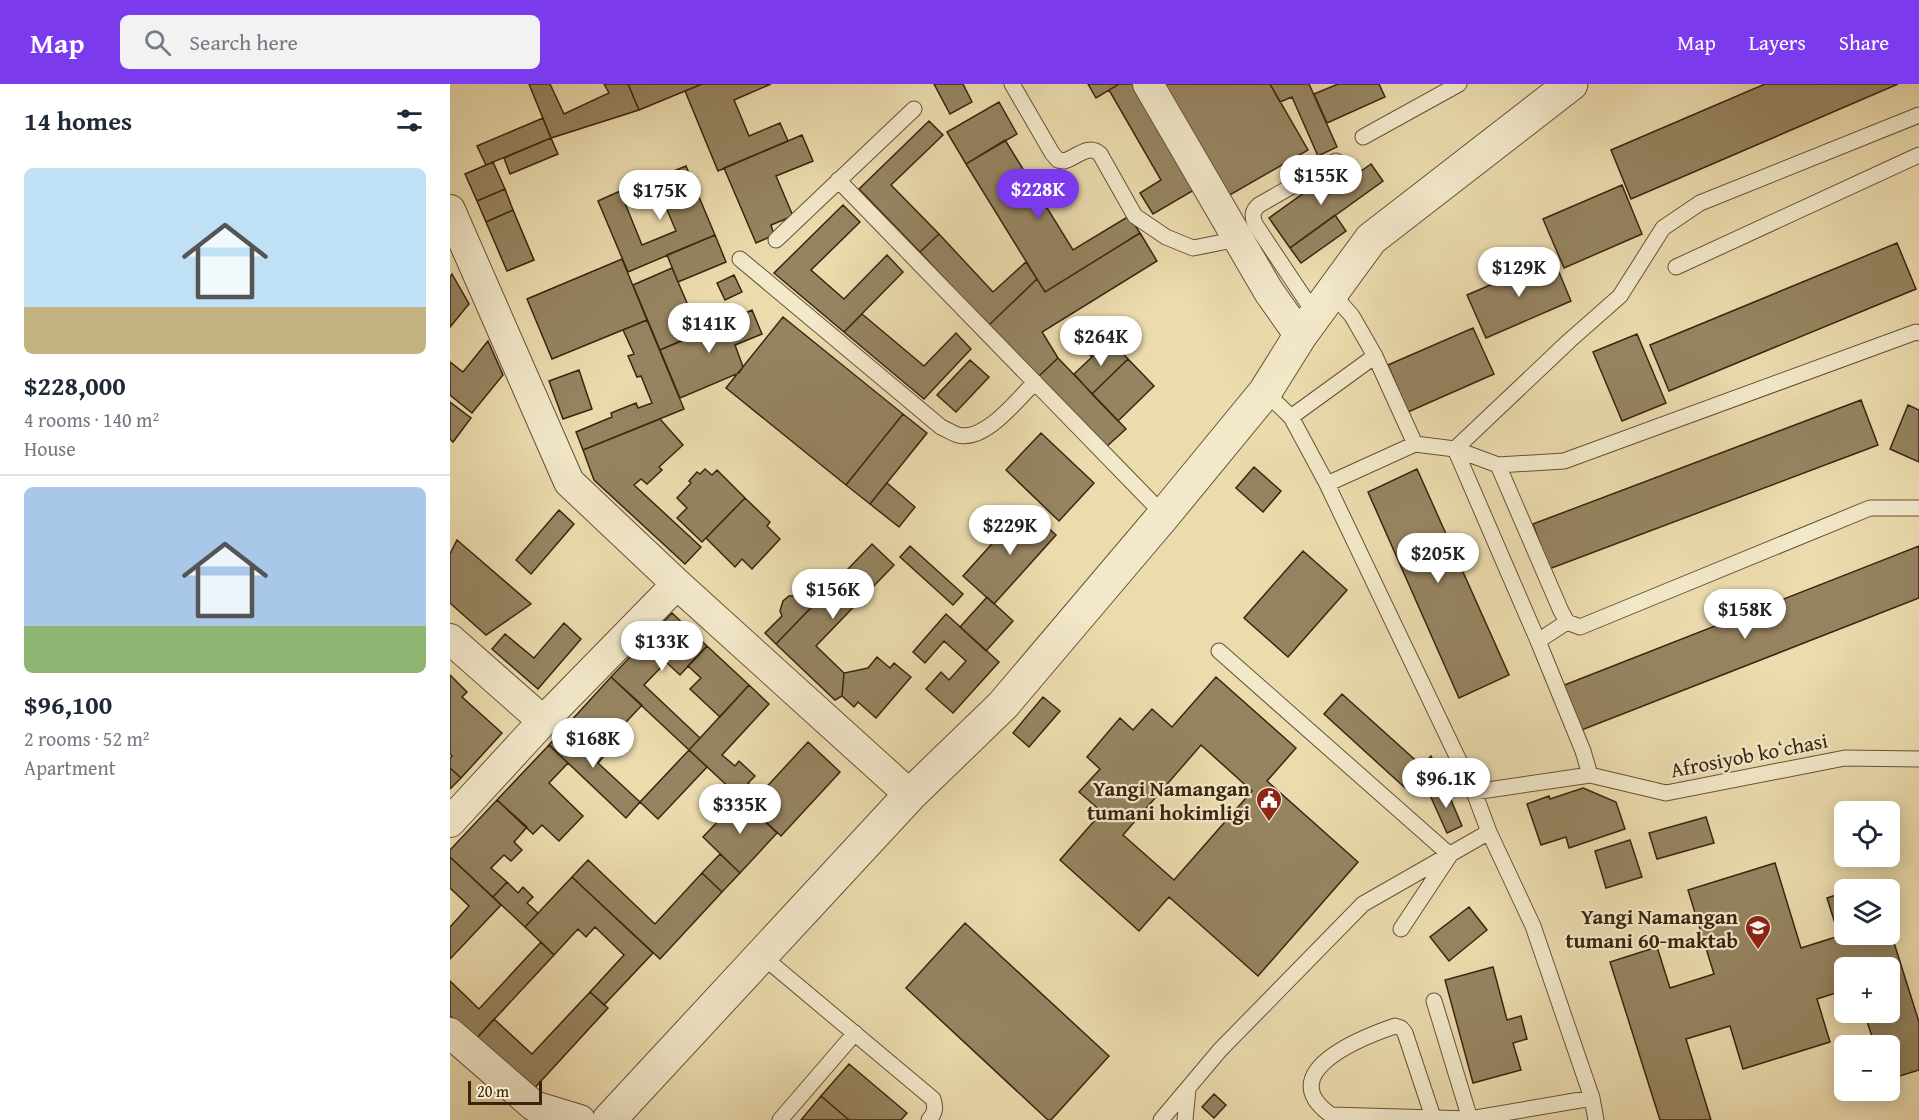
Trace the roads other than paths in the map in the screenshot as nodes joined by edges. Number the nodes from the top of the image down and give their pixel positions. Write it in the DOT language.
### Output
graph roads {
  1 [pos="1012,84"];
  2 [pos="1148,84"];
  3 [pos="1459,84"];
  4 [pos="1571,84"];
  5 [pos="914,108"];
  6 [pos="1919,116"];
  7 [pos="1363,137"];
  8 [pos="1919,155"];
  9 [pos="1336,161"];
  10 [pos="838,180"];
  11 [pos="450,210"];
  12 [pos="1238,239"];
  13 [pos="776,240"];
  14 [pos="740,259"];
  15 [pos="1676,267"];
  16 [pos="1315,314"];
  17 [pos="1919,333"];
  18 [pos="1375,356"];
  19 [pos="1035,382"];
  20 [pos="1265,392"];
  21 [pos="1291,417"];
  22 [pos="1415,444"];
  23 [pos="1455,448"];
  24 [pos="1498,465"];
  25 [pos="1327,484"];
  26 [pos="1919,508"];
  27 [pos="1164,515"];
  28 [pos="677,584"];
  29 [pos="1567,622"];
  30 [pos="450,639"];
  31 [pos="1538,641"];
  32 [pos="1219,651"];
  33 [pos="543,721"];
  34 [pos="1919,759"];
  35 [pos="1590,775"];
  36 [pos="1474,792"];
  37 [pos="910,795"];
  38 [pos="450,822"];
  39 [pos="1489,832"];
  40 [pos="1450,855"];
  41 [pos="1401,928"];
  42 [pos="761,955"];
  43 [pos="1434,1001"];
  44 [pos="450,1033"];
  45 [pos="855,1033"];
  46 [pos="1188,1089"];
  47 [pos="1592,1098"];
  48 [pos="1432,1117"];
  49 [pos="1470,1119"];
  50 [pos="580,1120"];
  51 [pos="609,1120"];
  52 [pos="780,1120"];
  53 [pos="929,1120"];
  54 [pos="1161,1120"];
  55 [pos="1185,1120"];
  56 [pos="1596,1120"];
  1 -- 12 [label="lane"];
  2 -- 12 [label="street"];
  3 -- 7 [label="lane"];
  4 -- 16 [label="street"];
  5 -- 10 [label="lane"];
  6 -- 23 [label="lane"];
  8 -- 15 [label="lane"];
  9 -- 16 [label="lane"];
  10 -- 13 [label="lane"];
  10 -- 19 [label="lane"];
  11 -- 28 [label="street"];
  12 -- 16 [label="street"];
  14 -- 19 [label="lane"];
  16 -- 18 [label="lane"];
  16 -- 20 [label="street"];
  17 -- 24 [label="lane"];
  18 -- 21 [label="lane"];
  18 -- 22 [label="lane"];
  19 -- 27 [label="lane"];
  20 -- 21 [label="lane"];
  20 -- 27 [label="street"];
  21 -- 25 [label="lane"];
  22 -- 23 [label="lane"];
  22 -- 25 [label="lane"];
  23 -- 24 [label="lane"];
  23 -- 31 [label="lane"];
  24 -- 29 [label="lane"];
  25 -- 36 [label="lane"];
  26 -- 29 [label="lane"];
  27 -- 37 [label="street"];
  28 -- 33 [label="street"];
  28 -- 37 [label="street"];
  29 -- 31 [label="lane"];
  30 -- 33 [label="street"];
  31 -- 35 [label="lane"];
  32 -- 40 [label="lane"];
  33 -- 38 [label="street"];
  34 -- 35 [label="lane, Afrosiyob koʻchasi"];
  35 -- 36 [label="lane"];
  36 -- 39 [label="lane"];
  37 -- 42 [label="street"];
  39 -- 40 [label="lane"];
  39 -- 47 [label="lane"];
  40 -- 41 [label="lane"];
  40 -- 46 [label="lane"];
  42 -- 45 [label="lane"];
  42 -- 51 [label="street"];
  43 -- 49 [label="lane"];
  44 -- 50 [label="street"];
  45 -- 52 [label="lane"];
  45 -- 53 [label="lane"];
  46 -- 54 [label="lane"];
  46 -- 55 [label="lane"];
  47 -- 49 [label="lane"];
  47 -- 56 [label="lane"];
  48 -- 48 [label="lane"];
  48 -- 49 [label="lane"];
}
